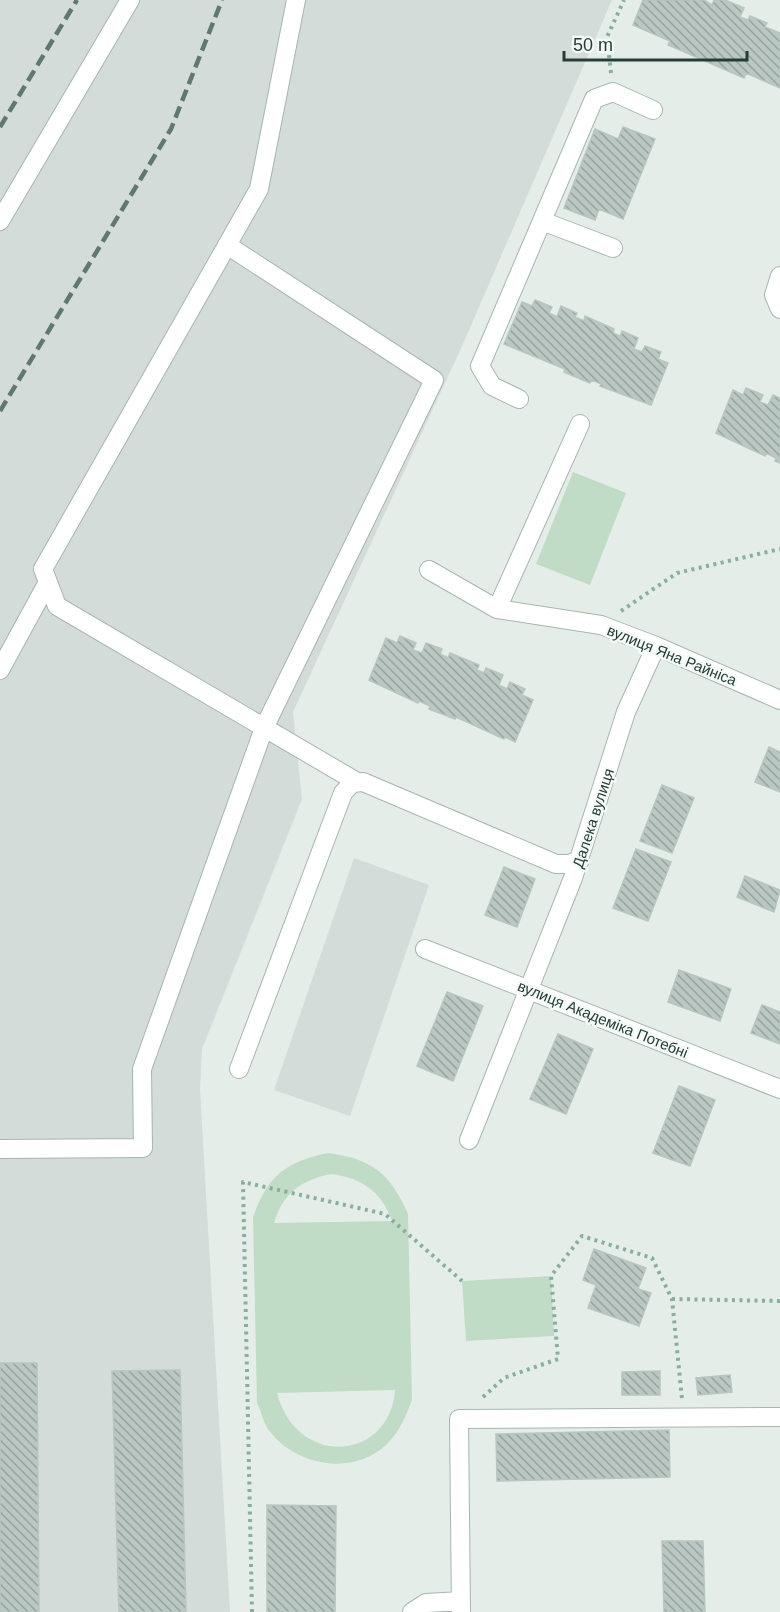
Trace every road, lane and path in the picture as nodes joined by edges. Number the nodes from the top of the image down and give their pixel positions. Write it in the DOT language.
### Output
graph roads {
  1 [pos="130,0"];
  2 [pos="296,0"];
  3 [pos="624,0"];
  4 [pos="613,92"];
  5 [pos="653,110"];
  6 [pos="0,221"];
  7 [pos="542,221"];
  8 [pos="226,245"];
  9 [pos="613,248"];
  10 [pos="780,276"];
  11 [pos="780,309"];
  12 [pos="519,399"];
  13 [pos="580,424"];
  14 [pos="780,549"];
  15 [pos="429,570"];
  16 [pos="48,582"];
  17 [pos="497,609"];
  18 [pos="601,625"];
  19 [pos="656,646"];
  20 [pos="0,670"];
  21 [pos="780,700"];
  22 [pos="264,728"];
  23 [pos="357,782"];
  24 [pos="580,860"];
  25 [pos="425,949"];
  26 [pos="529,989"];
  27 [pos="239,1069"];
  28 [pos="780,1089"];
  29 [pos="469,1140"];
  30 [pos="0,1149"];
  31 [pos="462,1281"];
  32 [pos="672,1299"];
  33 [pos="780,1301"];
  34 [pos="684,1417"];
  35 [pos="780,1417"];
  36 [pos="459,1419"];
  37 [pos="461,1606"];
  38 [pos="252,1612"];
  39 [pos="412,1612"];
  1 -- 6 [label="street"];
  2 -- 8 [label="street"];
  3 -- 4 [label="path"];
  4 -- 5 [label="street"];
  4 -- 7 [label="street"];
  7 -- 9 [label="street"];
  7 -- 12 [label="street"];
  8 -- 16 [label="street"];
  8 -- 22 [label="street"];
  10 -- 11 [label="street"];
  13 -- 17 [label="street"];
  14 -- 18 [label="path"];
  15 -- 17 [label="street, вулиця Яна Райніса"];
  16 -- 20 [label="street"];
  16 -- 22 [label="street"];
  17 -- 18 [label="street, вулиця Яна Райніса"];
  18 -- 19 [label="street, вулиця Яна Райніса"];
  19 -- 21 [label="street, вулиця Яна Райніса"];
  19 -- 24 [label="street, Далека вулиця"];
  22 -- 23 [label="street"];
  22 -- 30 [label="street"];
  23 -- 24 [label="street"];
  23 -- 27 [label="street"];
  24 -- 26 [label="street, Далека вулиця"];
  25 -- 26 [label="street, вулиця Академіка Потебні"];
  26 -- 28 [label="street, вулиця Академіка Потебні"];
  26 -- 29 [label="street, Далека вулиця"];
  31 -- 38 [label="path"];
  32 -- 33 [label="path"];
  32 -- 34 [label="path"];
  32 -- 36 [label="path"];
  34 -- 35 [label="street"];
  34 -- 36 [label="street"];
  36 -- 37 [label="street"];
  37 -- 39 [label="street"];
}
